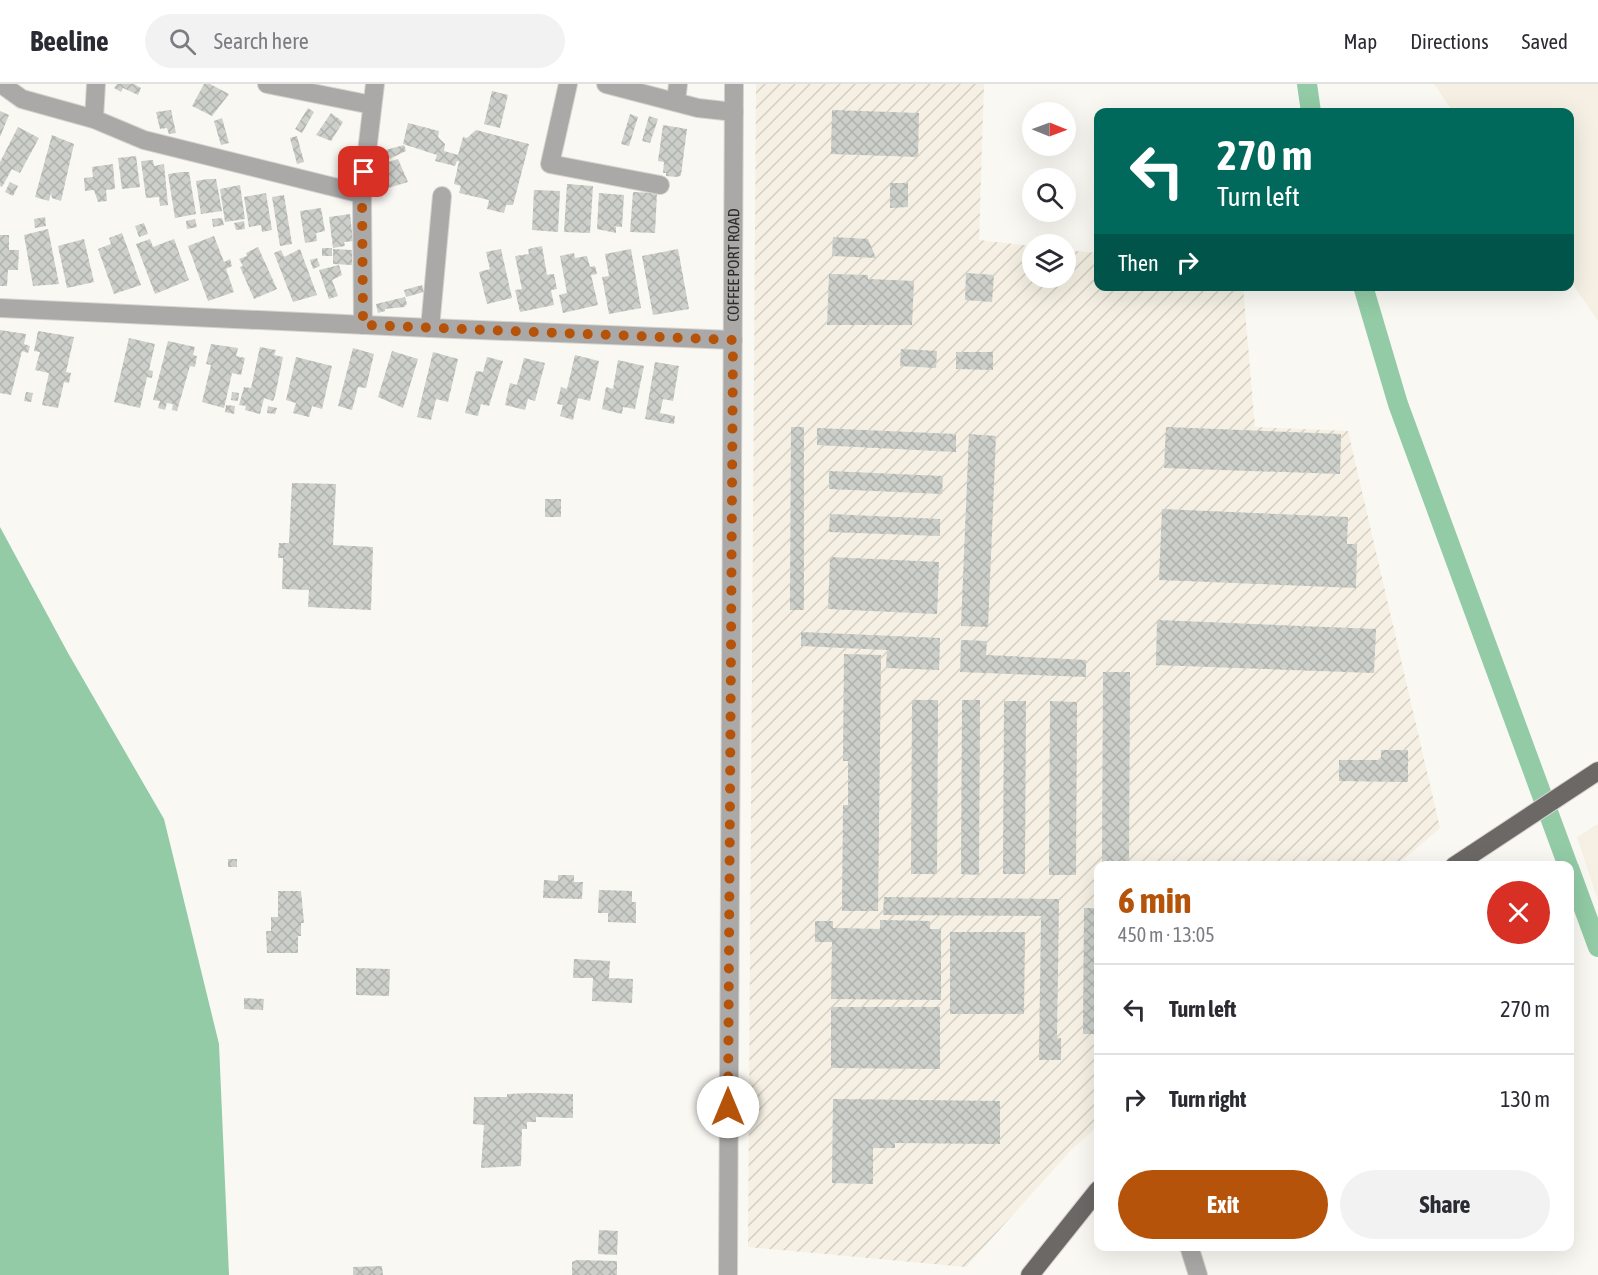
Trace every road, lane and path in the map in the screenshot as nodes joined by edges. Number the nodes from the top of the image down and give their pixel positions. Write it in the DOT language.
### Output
graph roads {
  1 [pos="1,84"];
  2 [pos="96,84"];
  3 [pos="267,84"];
  4 [pos="375,84"];
  5 [pos="568,84"];
  6 [pos="606,84"];
  7 [pos="734,84"];
  8 [pos="677,93"];
  9 [pos="372,105"];
  10 [pos="734,112"];
  11 [pos="94,119"];
  12 [pos="660,184"];
  13 [pos="362,194"];
  14 [pos="442,196"];
  15 [pos="0,308"];
  16 [pos="363,325"];
  17 [pos="430,328"];
  18 [pos="733,340"];
  19 [pos="1598,771"];
  20 [pos="1462,861"];
  21 [pos="1094,1195"];
  22 [pos="1191,1251"];
  23 [pos="728,1275"];
  24 [pos="1030,1275"];
  25 [pos="1198,1275"];
  1 -- 11 [label="street"];
  2 -- 11 [label="street"];
  3 -- 9 [label="street"];
  4 -- 9 [label="street"];
  5 -- 12 [label="street"];
  6 -- 8 [label="street"];
  7 -- 10 [label="street, COFFEE PORT ROAD"];
  8 -- 10 [label="street"];
  9 -- 13 [label="street"];
  10 -- 18 [label="street, COFFEE PORT ROAD"];
  11 -- 13 [label="street"];
  13 -- 16 [label="street"];
  14 -- 17 [label="street"];
  15 -- 16 [label="street"];
  16 -- 17 [label="street"];
  17 -- 18 [label="street"];
  18 -- 23 [label="street, COFFEE PORT ROAD"];
  19 -- 20 [label="main road"];
  21 -- 24 [label="main road"];
  22 -- 25 [label="street"];
}
